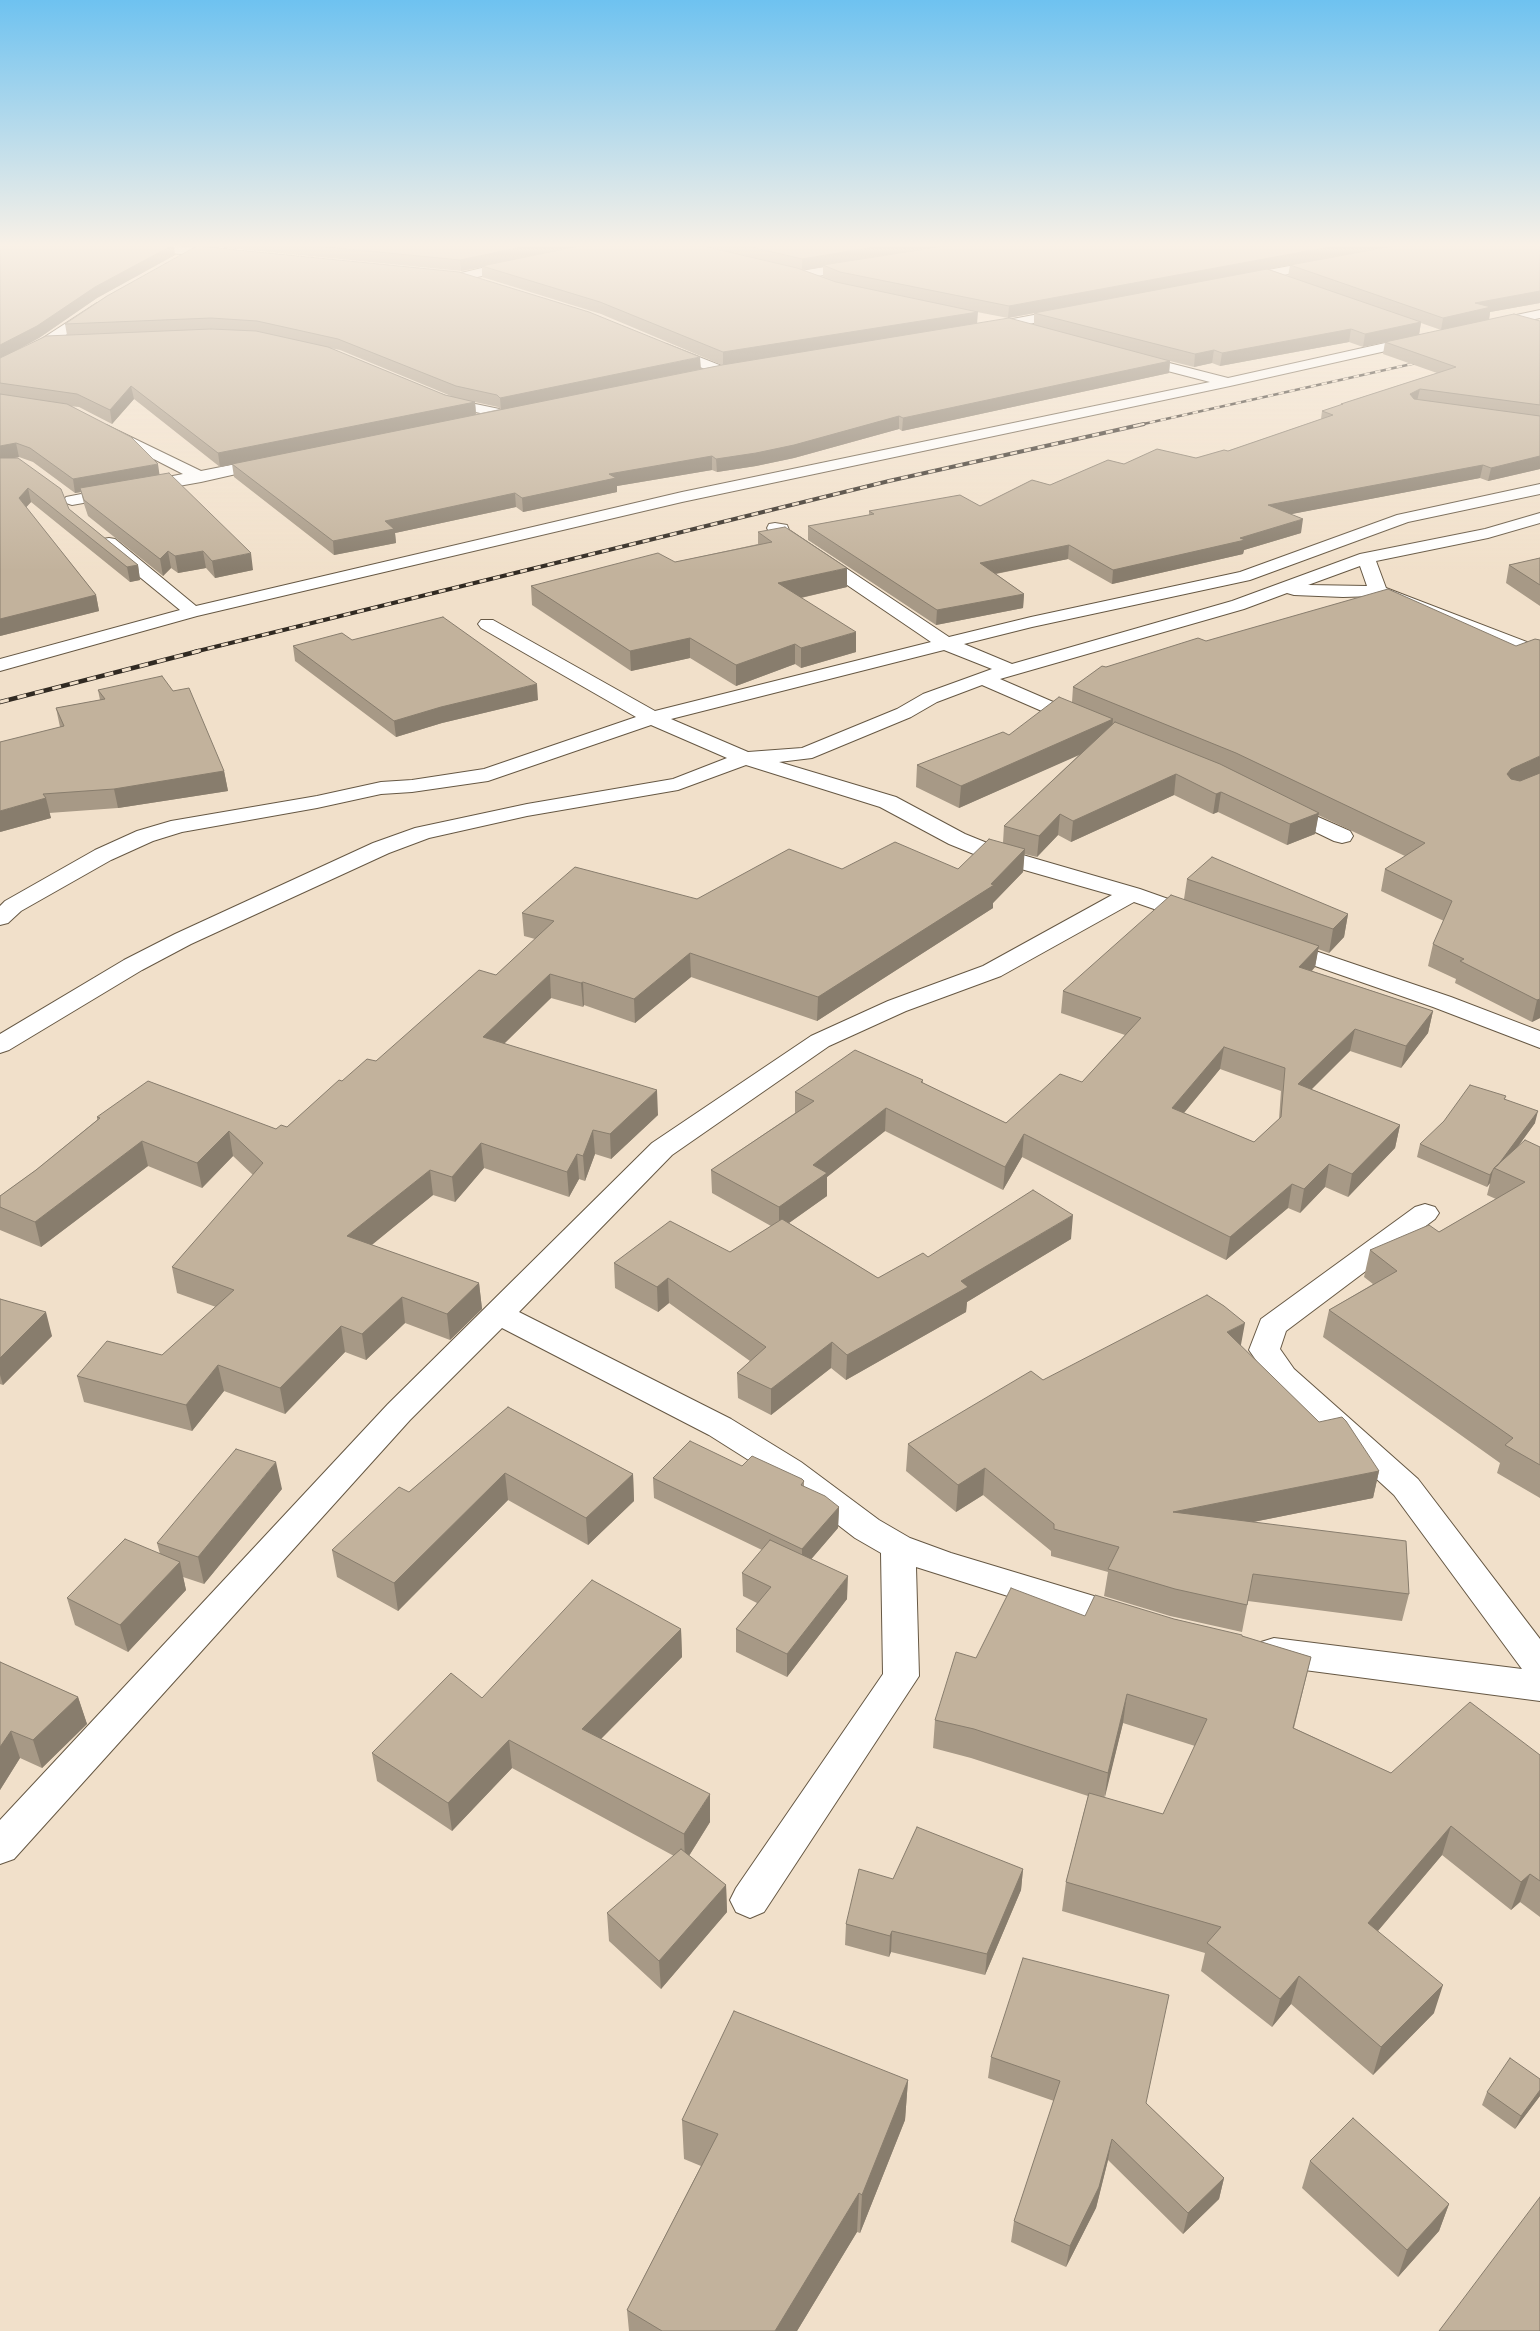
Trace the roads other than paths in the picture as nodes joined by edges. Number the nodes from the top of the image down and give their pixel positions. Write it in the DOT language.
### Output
graph roads {
  1 [pos="25,354"];
  2 [pos="682,354"];
  3 [pos="1121,354"];
  4 [pos="1349,354"];
  5 [pos="0,367"];
  6 [pos="694,377"];
  7 [pos="1230,382"];
  8 [pos="428,393"];
  9 [pos="475,420"];
  10 [pos="91,421"];
  11 [pos="289,459"];
  12 [pos="201,477"];
  13 [pos="57,489"];
  14 [pos="1540,489"];
  15 [pos="72,500"];
  16 [pos="1540,518"];
  17 [pos="79,519"];
  18 [pos="780,529"];
  19 [pos="94,531"];
  20 [pos="1366,558"];
  21 [pos="1267,569"];
  22 [pos="1308,580"];
  23 [pos="1284,590"];
  24 [pos="1378,591"];
  25 [pos="1343,592"];
  26 [pos="192,612"];
  27 [pos="487,624"];
  28 [pos="947,644"];
  29 [pos="1540,653"];
  30 [pos="0,665"];
  31 [pos="1011,670"];
  32 [pos="982,678"];
  33 [pos="652,718"];
  34 [pos="1097,727"];
  35 [pos="806,754"];
  36 [pos="746,758"];
  37 [pos="840,788"];
  38 [pos="1266,800"];
  39 [pos="1342,836"];
  40 [pos="1132,894"];
  41 [pos="4,904"];
  42 [pos="1216,924"];
  43 [pos="1263,940"];
  44 [pos="1540,1040"];
  45 [pos="0,1044"];
  46 [pos="1425,1213"];
  47 [pos="500,1314"];
  48 [pos="898,1547"];
  49 [pos="1151,1626"];
  50 [pos="1245,1648"];
  51 [pos="1540,1666"];
  52 [pos="1540,1686"];
  53 [pos="0,1847"];
  54 [pos="750,1900"];
  1 -- 5 [label="street"];
  2 -- 6 [label="street"];
  3 -- 7 [label="street"];
  4 -- 7 [label="street"];
  7 -- 26 [label="street"];
  8 -- 9 [label="street"];
  10 -- 12 [label="street"];
  11 -- 12 [label="street"];
  12 -- 15 [label="street"];
  13 -- 15 [label="street"];
  14 -- 21 [label="street"];
  15 -- 17 [label="street"];
  16 -- 20 [label="street"];
  18 -- 28 [label="street"];
  19 -- 26 [label="street"];
  20 -- 22 [label="street"];
  20 -- 24 [label="street"];
  21 -- 22 [label="street"];
  21 -- 28 [label="street"];
  22 -- 23 [label="street"];
  22 -- 25 [label="street"];
  23 -- 25 [label="street"];
  23 -- 31 [label="street"];
  24 -- 25 [label="street"];
  24 -- 29 [label="street"];
  26 -- 30 [label="street"];
  27 -- 33 [label="street"];
  28 -- 31 [label="street"];
  28 -- 33 [label="street"];
  31 -- 32 [label="street"];
  32 -- 34 [label="street"];
  32 -- 35 [label="street"];
  33 -- 36 [label="street"];
  33 -- 41 [label="street"];
  35 -- 36 [label="street"];
  35 -- 37 [label="street"];
  36 -- 37 [label="street"];
  36 -- 45 [label="street"];
  37 -- 40 [label="street"];
  38 -- 39 [label="street"];
  40 -- 42 [label="street"];
  40 -- 47 [label="street"];
  43 -- 44 [label="street"];
  46 -- 51 [label="street"];
  47 -- 48 [label="street"];
  47 -- 53 [label="street"];
  48 -- 49 [label="street"];
  48 -- 54 [label="street"];
  50 -- 52 [label="street"];
}
